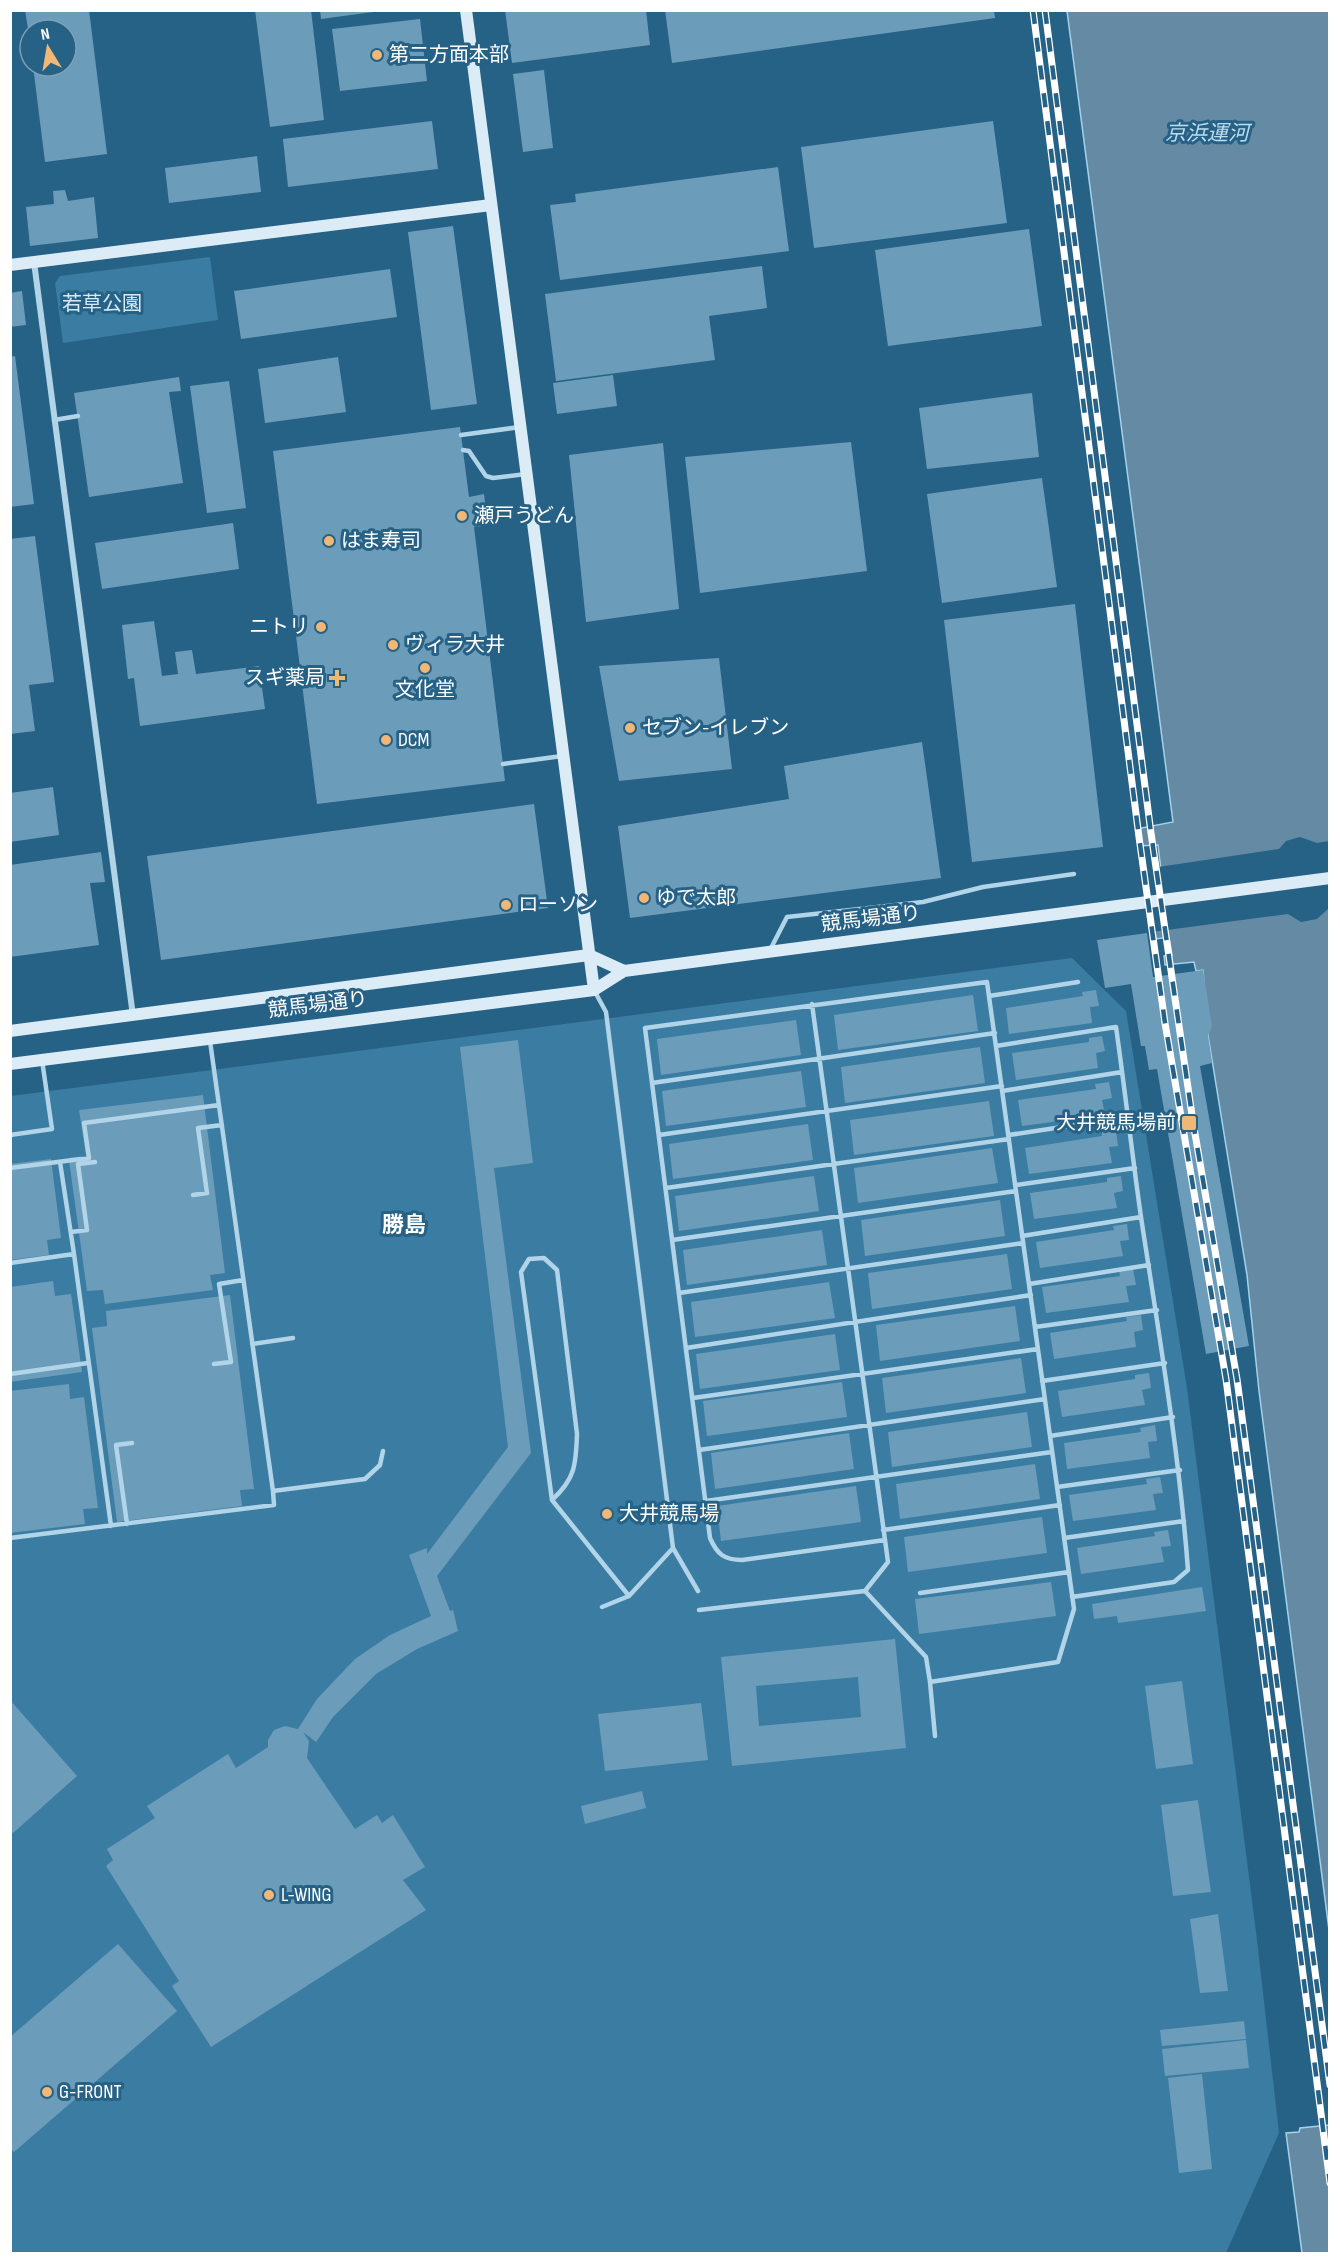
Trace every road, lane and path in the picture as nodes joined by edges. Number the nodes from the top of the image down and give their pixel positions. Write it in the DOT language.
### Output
graph roads {
  1 [pos="466,10"];
  2 [pos="491,205"];
  3 [pos="34,262"];
  4 [pos="10,265"];
  5 [pos="78,416"];
  6 [pos="54,420"];
  7 [pos="520,427"];
  8 [pos="461,435"];
  9 [pos="463,450"];
  10 [pos="526,474"];
  11 [pos="562,756"];
  12 [pos="503,764"];
  13 [pos="1074,874"];
  14 [pos="1329,878"];
  15 [pos="769,952"];
  16 [pos="589,955"];
  17 [pos="624,970"];
  18 [pos="1078,982"];
  19 [pos="594,990"];
  20 [pos="989,996"];
  21 [pos="812,1004"];
  22 [pos="133,1016"];
  23 [pos="10,1031"];
  24 [pos="994,1033"];
  25 [pos="210,1038"];
  26 [pos="996,1046"];
  27 [pos="820,1059"];
  28 [pos="42,1060"];
  29 [pos="10,1064"];
  30 [pos="1122,1072"];
  31 [pos="652,1083"];
  32 [pos="1002,1088"];
  33 [pos="219,1105"];
  34 [pos="827,1111"];
  35 [pos="1128,1117"];
  36 [pos="222,1125"];
  37 [pos="10,1135"];
  38 [pos="659,1135"];
  39 [pos="1009,1137"];
  40 [pos="60,1161"];
  41 [pos="95,1162"];
  42 [pos="834,1164"];
  43 [pos="10,1168"];
  44 [pos="1135,1168"];
  45 [pos="666,1188"];
  46 [pos="1016,1188"];
  47 [pos="193,1195"];
  48 [pos="841,1216"];
  49 [pos="1141,1217"];
  50 [pos="71,1232"];
  51 [pos="1022,1236"];
  52 [pos="672,1240"];
  53 [pos="1023,1243"];
  54 [pos="74,1254"];
  55 [pos="10,1263"];
  56 [pos="1149,1265"];
  57 [pos="848,1269"];
  58 [pos="243,1280"];
  59 [pos="1029,1284"];
  60 [pos="679,1293"];
  61 [pos="1031,1295"];
  62 [pos="1157,1310"];
  63 [pos="855,1322"];
  64 [pos="1035,1327"];
  65 [pos="293,1338"];
  66 [pos="252,1344"];
  67 [pos="686,1348"];
  68 [pos="1038,1349"];
  69 [pos="88,1363"];
  70 [pos="1165,1363"];
  71 [pos="214,1364"];
  72 [pos="10,1374"];
  73 [pos="862,1374"];
  74 [pos="1042,1381"];
  75 [pos="693,1398"];
  76 [pos="1045,1400"];
  77 [pos="1173,1417"];
  78 [pos="869,1425"];
  79 [pos="1050,1436"];
  80 [pos="132,1443"];
  81 [pos="699,1450"];
  82 [pos="383,1451"];
  83 [pos="1052,1452"];
  84 [pos="1180,1470"];
  85 [pos="876,1477"];
  86 [pos="1057,1487"];
  87 [pos="273,1491"];
  88 [pos="552,1500"];
  89 [pos="706,1501"];
  90 [pos="1060,1505"];
  91 [pos="1184,1521"];
  92 [pos="127,1524"];
  93 [pos="111,1526"];
  94 [pos="883,1530"];
  95 [pos="10,1538"];
  96 [pos="1064,1538"];
  97 [pos="885,1540"];
  98 [pos="673,1548"];
  99 [pos="1069,1572"];
  100 [pos="698,1591"];
  101 [pos="865,1591"];
  102 [pos="920,1593"];
  103 [pos="629,1596"];
  104 [pos="1072,1598"];
  105 [pos="602,1607"];
  106 [pos="699,1610"];
  107 [pos="930,1682"];
  108 [pos="935,1736"];
  1 -- 2 [label="street"];
  2 -- 3 [label="street"];
  2 -- 7 [label="street"];
  3 -- 4 [label="street"];
  3 -- 6 [label="street"];
  5 -- 6 [label="lane"];
  6 -- 22 [label="street"];
  7 -- 8 [label="lane"];
  7 -- 10 [label="street"];
  9 -- 10 [label="lane"];
  10 -- 11 [label="street"];
  11 -- 12 [label="lane"];
  11 -- 16 [label="street"];
  13 -- 15 [label="lane"];
  14 -- 15 [label="street, 競馬場通り"];
  15 -- 17 [label="street, 競馬場通り"];
  16 -- 17 [label="street"];
  16 -- 19 [label="street"];
  16 -- 22 [label="street, 競馬場通り"];
  17 -- 19 [label="street, 競馬場通り"];
  18 -- 20 [label="lane"];
  19 -- 25 [label="street, 競馬場通り"];
  19 -- 98 [label="lane"];
  20 -- 21 [label="lane"];
  20 -- 24 [label="lane"];
  21 -- 27 [label="lane"];
  21 -- 31 [label="lane"];
  22 -- 23 [label="street, 競馬場通り"];
  24 -- 26 [label="lane"];
  24 -- 27 [label="lane"];
  25 -- 28 [label="street, 競馬場通り"];
  25 -- 33 [label="lane"];
  26 -- 30 [label="lane"];
  26 -- 32 [label="lane"];
  27 -- 31 [label="lane"];
  27 -- 34 [label="lane"];
  28 -- 29 [label="street, 競馬場通り"];
  28 -- 37 [label="lane"];
  30 -- 32 [label="lane"];
  30 -- 35 [label="lane"];
  31 -- 38 [label="lane"];
  32 -- 34 [label="lane"];
  32 -- 39 [label="lane"];
  33 -- 36 [label="lane"];
  33 -- 40 [label="lane"];
  34 -- 38 [label="lane"];
  34 -- 42 [label="lane"];
  35 -- 39 [label="lane"];
  35 -- 44 [label="lane"];
  36 -- 47 [label="lane"];
  36 -- 58 [label="lane"];
  38 -- 45 [label="lane"];
  39 -- 42 [label="lane"];
  39 -- 46 [label="lane"];
  40 -- 43 [label="lane"];
  40 -- 50 [label="lane"];
  41 -- 50 [label="lane"];
  42 -- 45 [label="lane"];
  42 -- 48 [label="lane"];
  44 -- 46 [label="lane"];
  44 -- 49 [label="lane"];
  45 -- 52 [label="lane"];
  46 -- 48 [label="lane"];
  46 -- 51 [label="lane"];
  48 -- 52 [label="lane"];
  48 -- 57 [label="lane"];
  49 -- 51 [label="lane"];
  49 -- 56 [label="lane"];
  50 -- 54 [label="lane"];
  51 -- 53 [label="lane"];
  52 -- 60 [label="lane"];
  53 -- 57 [label="lane"];
  53 -- 59 [label="lane"];
  54 -- 55 [label="lane"];
  54 -- 69 [label="lane"];
  56 -- 59 [label="lane"];
  56 -- 62 [label="lane"];
  57 -- 60 [label="lane"];
  57 -- 63 [label="lane"];
  58 -- 66 [label="lane"];
  58 -- 71 [label="lane"];
  59 -- 61 [label="lane"];
  60 -- 67 [label="lane"];
  61 -- 63 [label="lane"];
  61 -- 64 [label="lane"];
  62 -- 64 [label="lane"];
  62 -- 70 [label="lane"];
  63 -- 67 [label="lane"];
  63 -- 73 [label="lane"];
  64 -- 68 [label="lane"];
  65 -- 66 [label="lane"];
  66 -- 87 [label="lane"];
  67 -- 75 [label="lane"];
  68 -- 73 [label="lane"];
  68 -- 74 [label="lane"];
  69 -- 72 [label="lane"];
  69 -- 93 [label="lane"];
  70 -- 74 [label="lane"];
  70 -- 77 [label="lane"];
  73 -- 75 [label="lane"];
  73 -- 78 [label="lane"];
  74 -- 76 [label="lane"];
  75 -- 81 [label="lane"];
  76 -- 78 [label="lane"];
  76 -- 79 [label="lane"];
  77 -- 79 [label="lane"];
  77 -- 84 [label="lane"];
  78 -- 81 [label="lane"];
  78 -- 85 [label="lane"];
  79 -- 83 [label="lane"];
  80 -- 92 [label="lane"];
  81 -- 89 [label="lane"];
  82 -- 87 [label="lane"];
  83 -- 85 [label="lane"];
  83 -- 86 [label="lane"];
  84 -- 86 [label="lane"];
  84 -- 91 [label="lane"];
  85 -- 89 [label="lane"];
  85 -- 94 [label="lane"];
  86 -- 90 [label="lane"];
  87 -- 92 [label="lane"];
  88 -- 88 [label="lane"];
  88 -- 103 [label="lane"];
  89 -- 97 [label="lane"];
  90 -- 94 [label="lane"];
  90 -- 96 [label="lane"];
  91 -- 96 [label="lane"];
  91 -- 104 [label="lane"];
  92 -- 93 [label="lane"];
  93 -- 95 [label="lane"];
  94 -- 97 [label="lane"];
  96 -- 99 [label="lane"];
  97 -- 101 [label="lane"];
  98 -- 100 [label="lane"];
  98 -- 103 [label="lane"];
  99 -- 102 [label="lane"];
  99 -- 104 [label="lane"];
  101 -- 106 [label="lane"];
  101 -- 107 [label="lane"];
  103 -- 105 [label="lane"];
  104 -- 107 [label="lane"];
  107 -- 108 [label="lane"];
}
